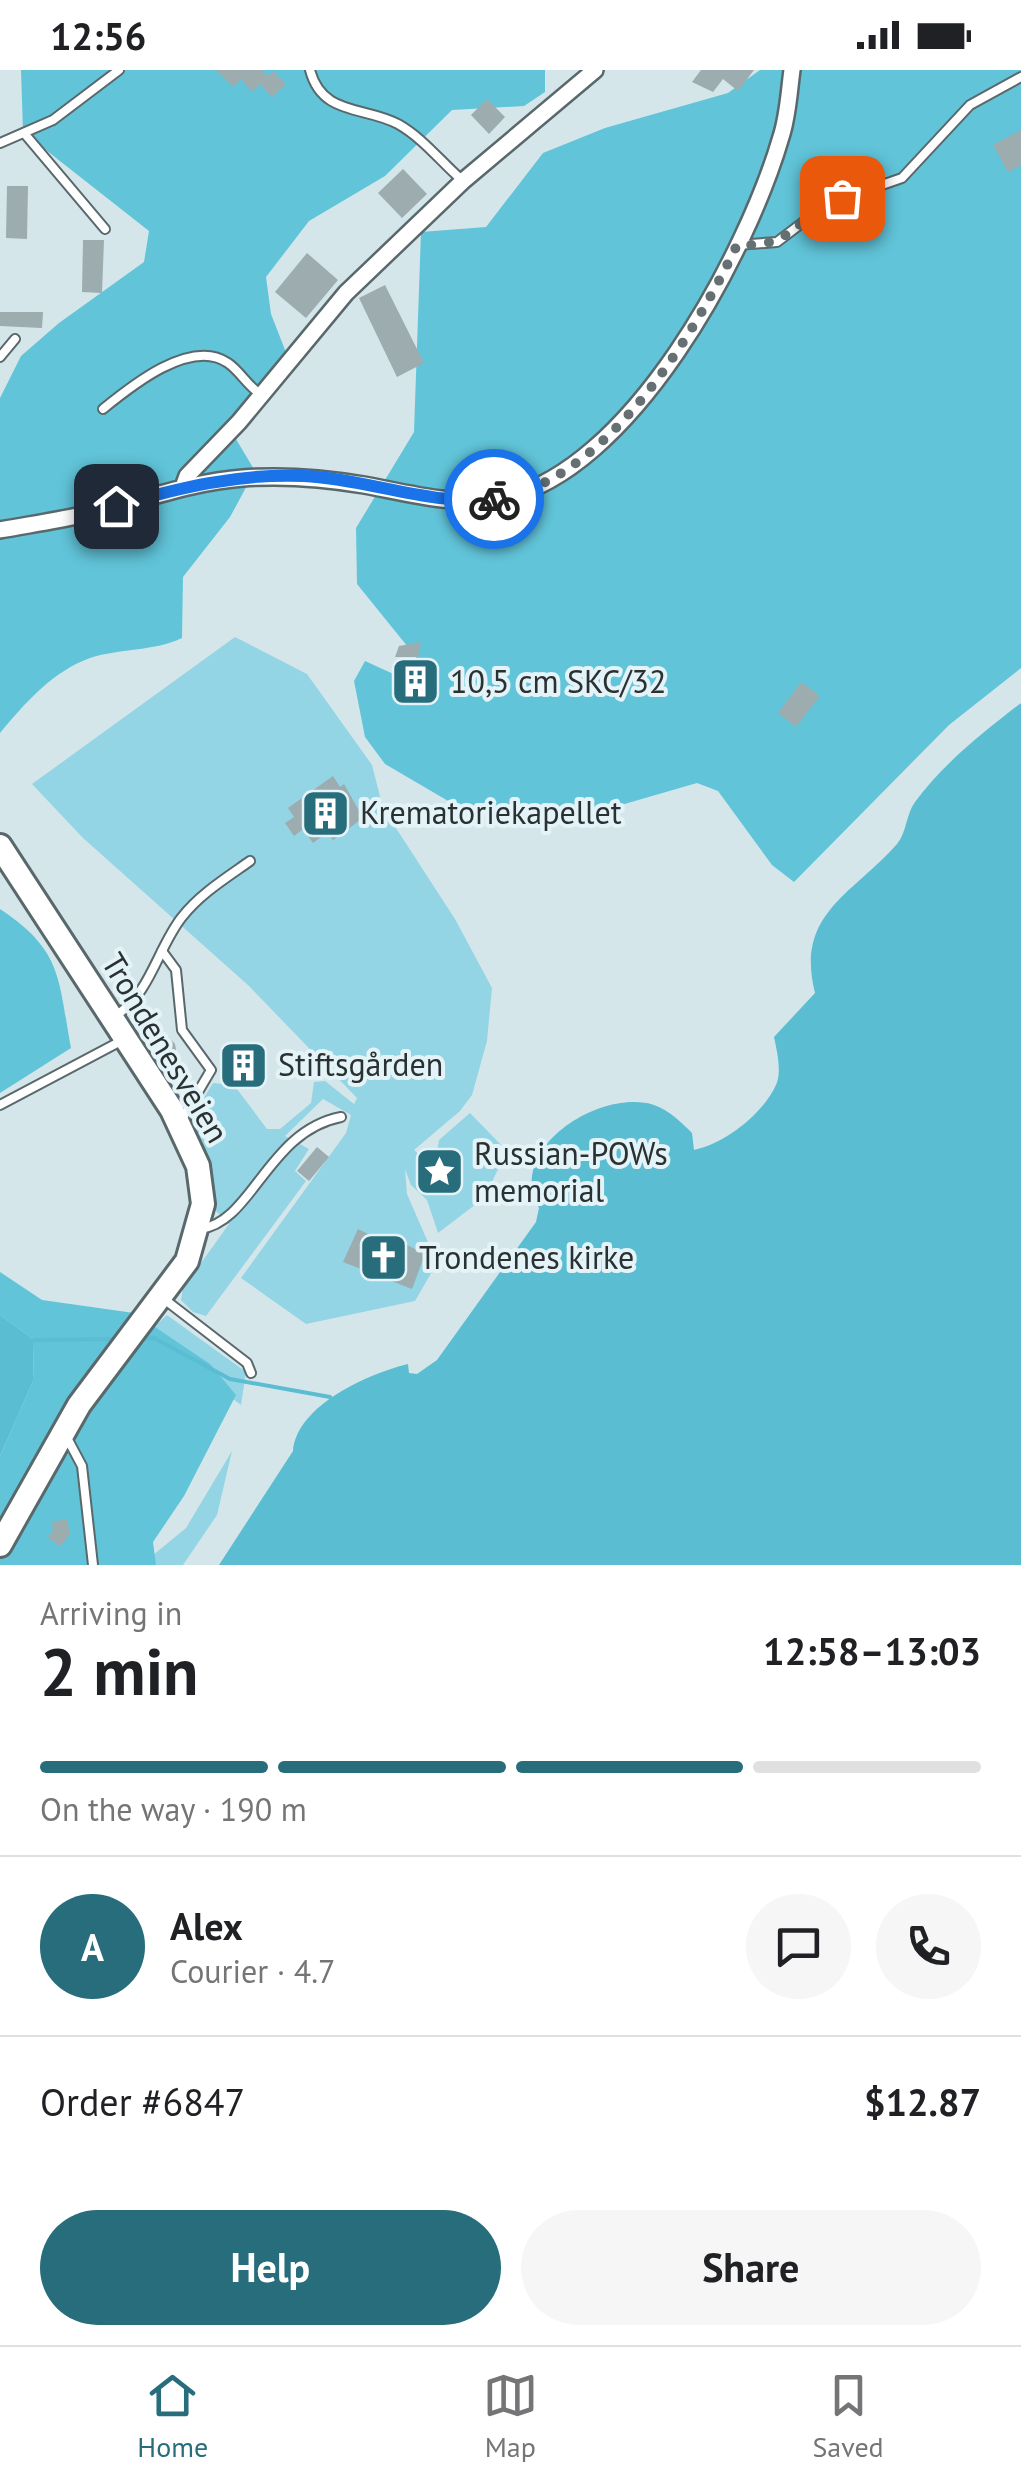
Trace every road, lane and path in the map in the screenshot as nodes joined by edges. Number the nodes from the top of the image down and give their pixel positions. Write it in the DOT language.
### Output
graph roads {
  1 [pos="119,70"];
  2 [pos="310,70"];
  3 [pos="595,70"];
  4 [pos="792,70"];
  5 [pos="1021,78"];
  6 [pos="24,134"];
  7 [pos="0,143"];
  8 [pos="462,180"];
  9 [pos="105,228"];
  10 [pos="737,245"];
  11 [pos="15,339"];
  12 [pos="0,356"];
  13 [pos="262,395"];
  14 [pos="103,409"];
  15 [pos="183,487"];
  16 [pos="0,530"];
  17 [pos="2,850"];
  18 [pos="250,862"];
  19 [pos="162,951"];
  20 [pos="111,1018"];
  21 [pos="124,1038"];
  22 [pos="0,1105"];
  23 [pos="341,1117"];
  24 [pos="179,1123"];
  25 [pos="200,1229"];
  26 [pos="162,1297"];
  27 [pos="251,1373"];
  28 [pos="63,1432"];
  29 [pos="0,1545"];
  30 [pos="93,1565"];
  1 -- 6 [label="lane"];
  2 -- 8 [label="lane"];
  3 -- 8 [label="street"];
  4 -- 10 [label="street"];
  5 -- 10 [label="lane"];
  6 -- 7 [label="lane"];
  6 -- 9 [label="lane"];
  8 -- 13 [label="street"];
  10 -- 15 [label="street"];
  11 -- 12 [label="lane"];
  13 -- 14 [label="lane"];
  13 -- 15 [label="street"];
  15 -- 16 [label="street"];
  17 -- 20 [label="main road, Trondenesveien"];
  18 -- 19 [label="lane"];
  19 -- 20 [label="lane"];
  19 -- 24 [label="lane"];
  20 -- 21 [label="main road, Trondenesveien"];
  21 -- 22 [label="lane"];
  21 -- 24 [label="main road, Trondenesveien"];
  23 -- 25 [label="lane"];
  24 -- 25 [label="main road, Trondenesveien"];
  25 -- 26 [label="main road, Trondenesveien"];
  26 -- 27 [label="lane"];
  26 -- 28 [label="main road, Trondenesveien"];
  28 -- 29 [label="main road, Trondenesveien"];
  28 -- 30 [label="lane"];
}
